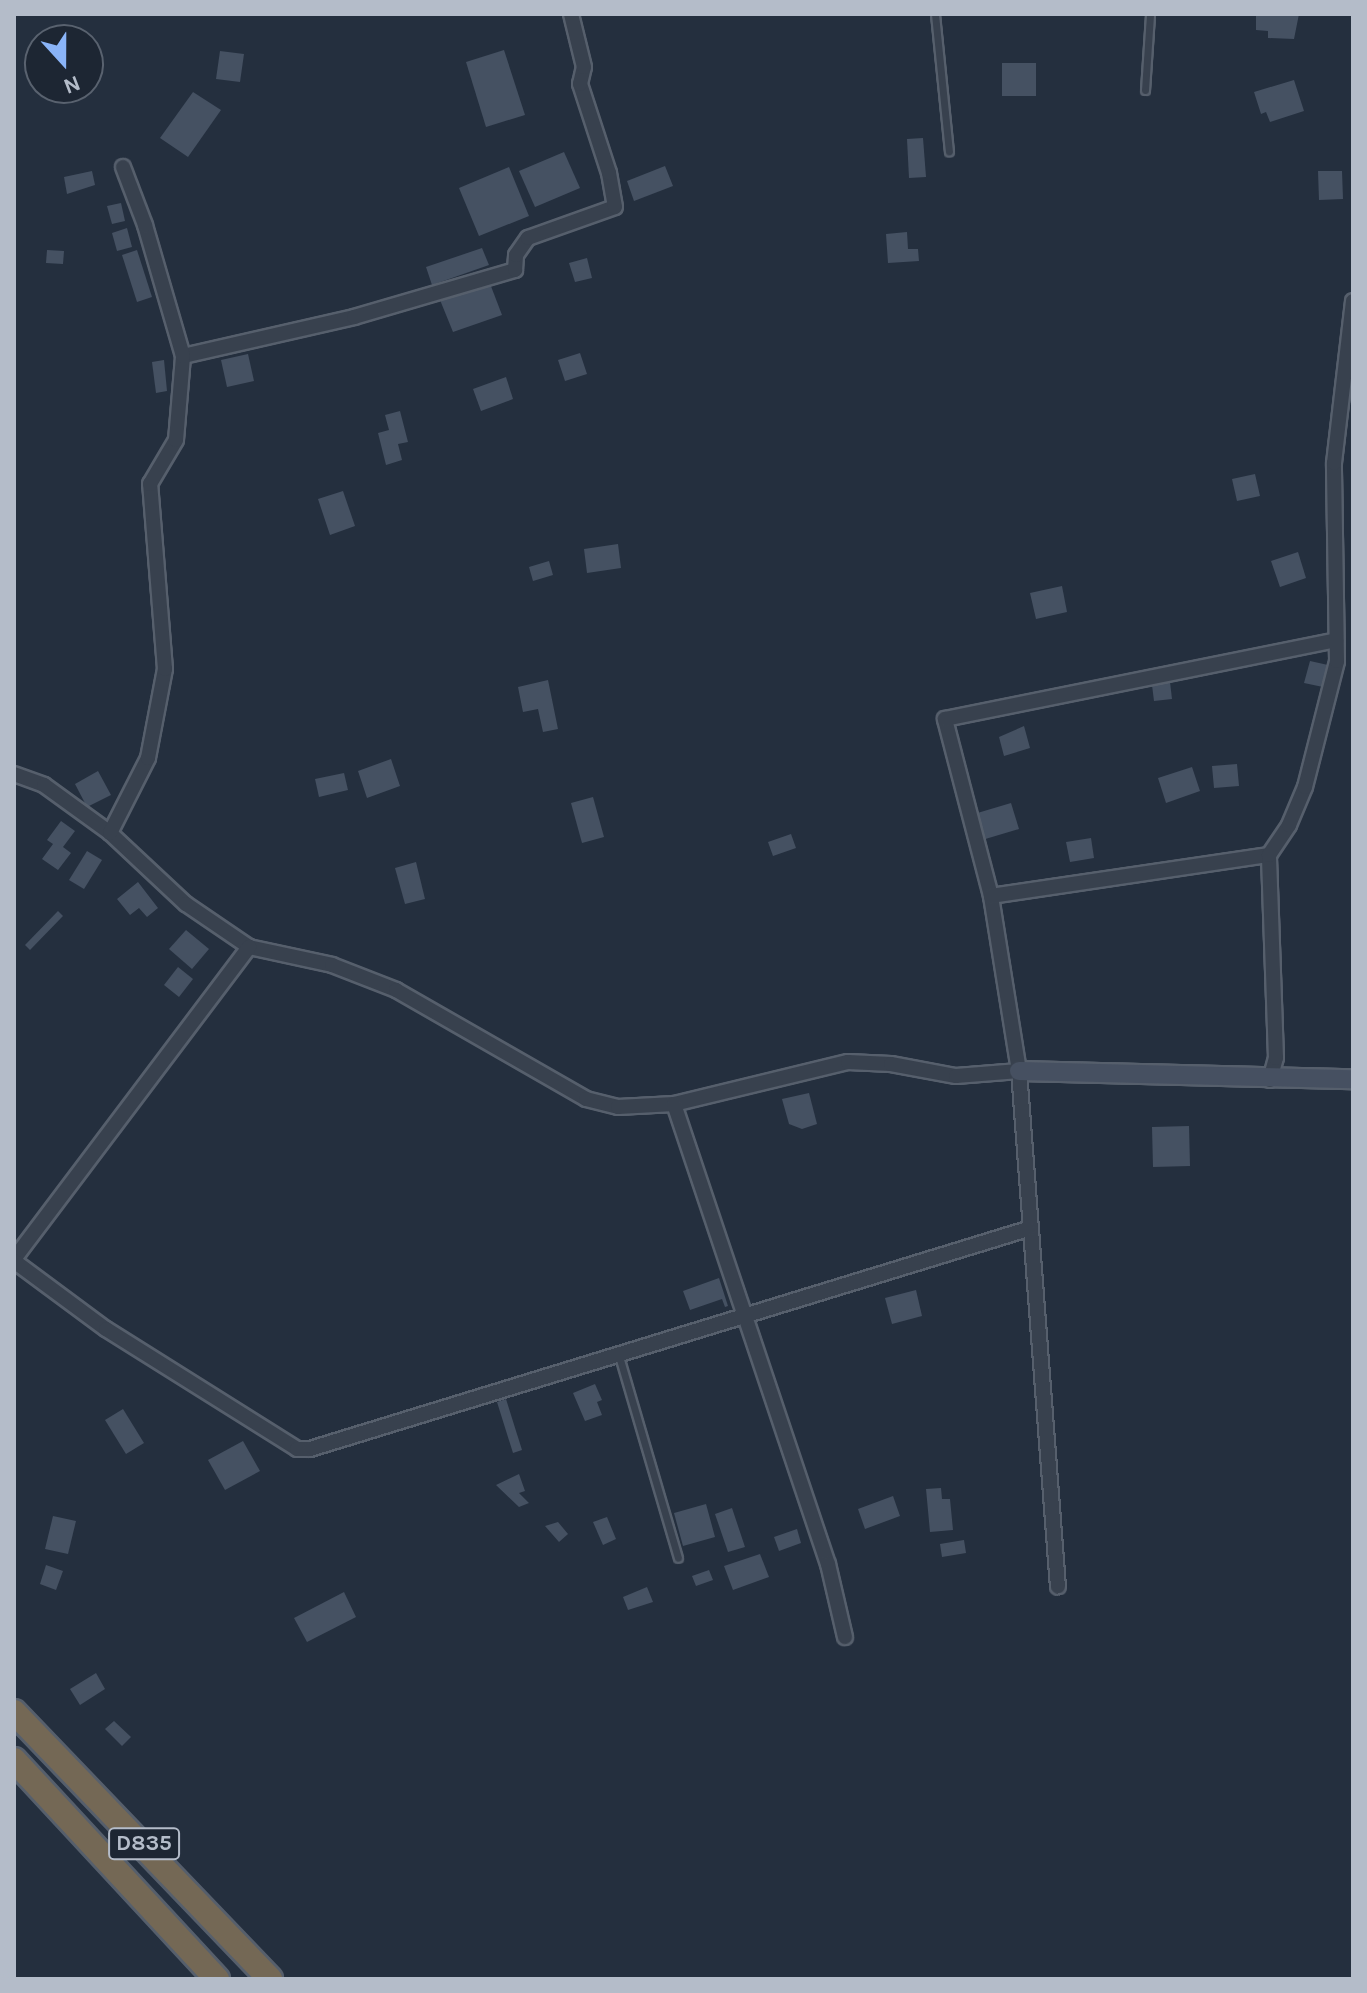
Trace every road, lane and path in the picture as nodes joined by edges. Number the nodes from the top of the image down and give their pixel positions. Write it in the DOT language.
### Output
graph roads {
  1 [pos="571,14"];
  2 [pos="935,14"];
  3 [pos="1150,14"];
  4 [pos="1145,90"];
  5 [pos="949,151"];
  6 [pos="123,167"];
  7 [pos="1353,301"];
  8 [pos="183,356"];
  9 [pos="1336,640"];
  10 [pos="14,774"];
  11 [pos="110,833"];
  12 [pos="1269,855"];
  13 [pos="991,896"];
  14 [pos="249,947"];
  15 [pos="1019,1071"];
  16 [pos="1353,1079"];
  17 [pos="1270,1080"];
  18 [pos="674,1104"];
  19 [pos="1028,1229"];
  20 [pos="14,1260"];
  21 [pos="744,1318"];
  22 [pos="619,1356"];
  23 [pos="678,1558"];
  24 [pos="1058,1587"];
  25 [pos="845,1637"];
  26 [pos="14,1712"];
  27 [pos="14,1760"];
  28 [pos="217,1979"];
  29 [pos="270,1979"];
  1 -- 8 [label="street"];
  2 -- 5 [label="lane"];
  3 -- 4 [label="lane"];
  6 -- 8 [label="street"];
  7 -- 9 [label="street"];
  8 -- 11 [label="street"];
  9 -- 12 [label="street"];
  9 -- 13 [label="street"];
  10 -- 11 [label="street"];
  11 -- 14 [label="street"];
  12 -- 13 [label="street"];
  12 -- 17 [label="street"];
  13 -- 15 [label="street"];
  14 -- 18 [label="street"];
  14 -- 20 [label="street"];
  15 -- 17 [label="street"];
  15 -- 18 [label="street"];
  15 -- 19 [label="street"];
  16 -- 17 [label="street"];
  18 -- 21 [label="street"];
  19 -- 21 [label="street"];
  19 -- 24 [label="street"];
  20 -- 22 [label="street"];
  21 -- 22 [label="street"];
  21 -- 25 [label="street"];
  22 -- 23 [label="lane"];
  26 -- 29 [label="highway, D835"];
  27 -- 28 [label="highway, D835"];
}
